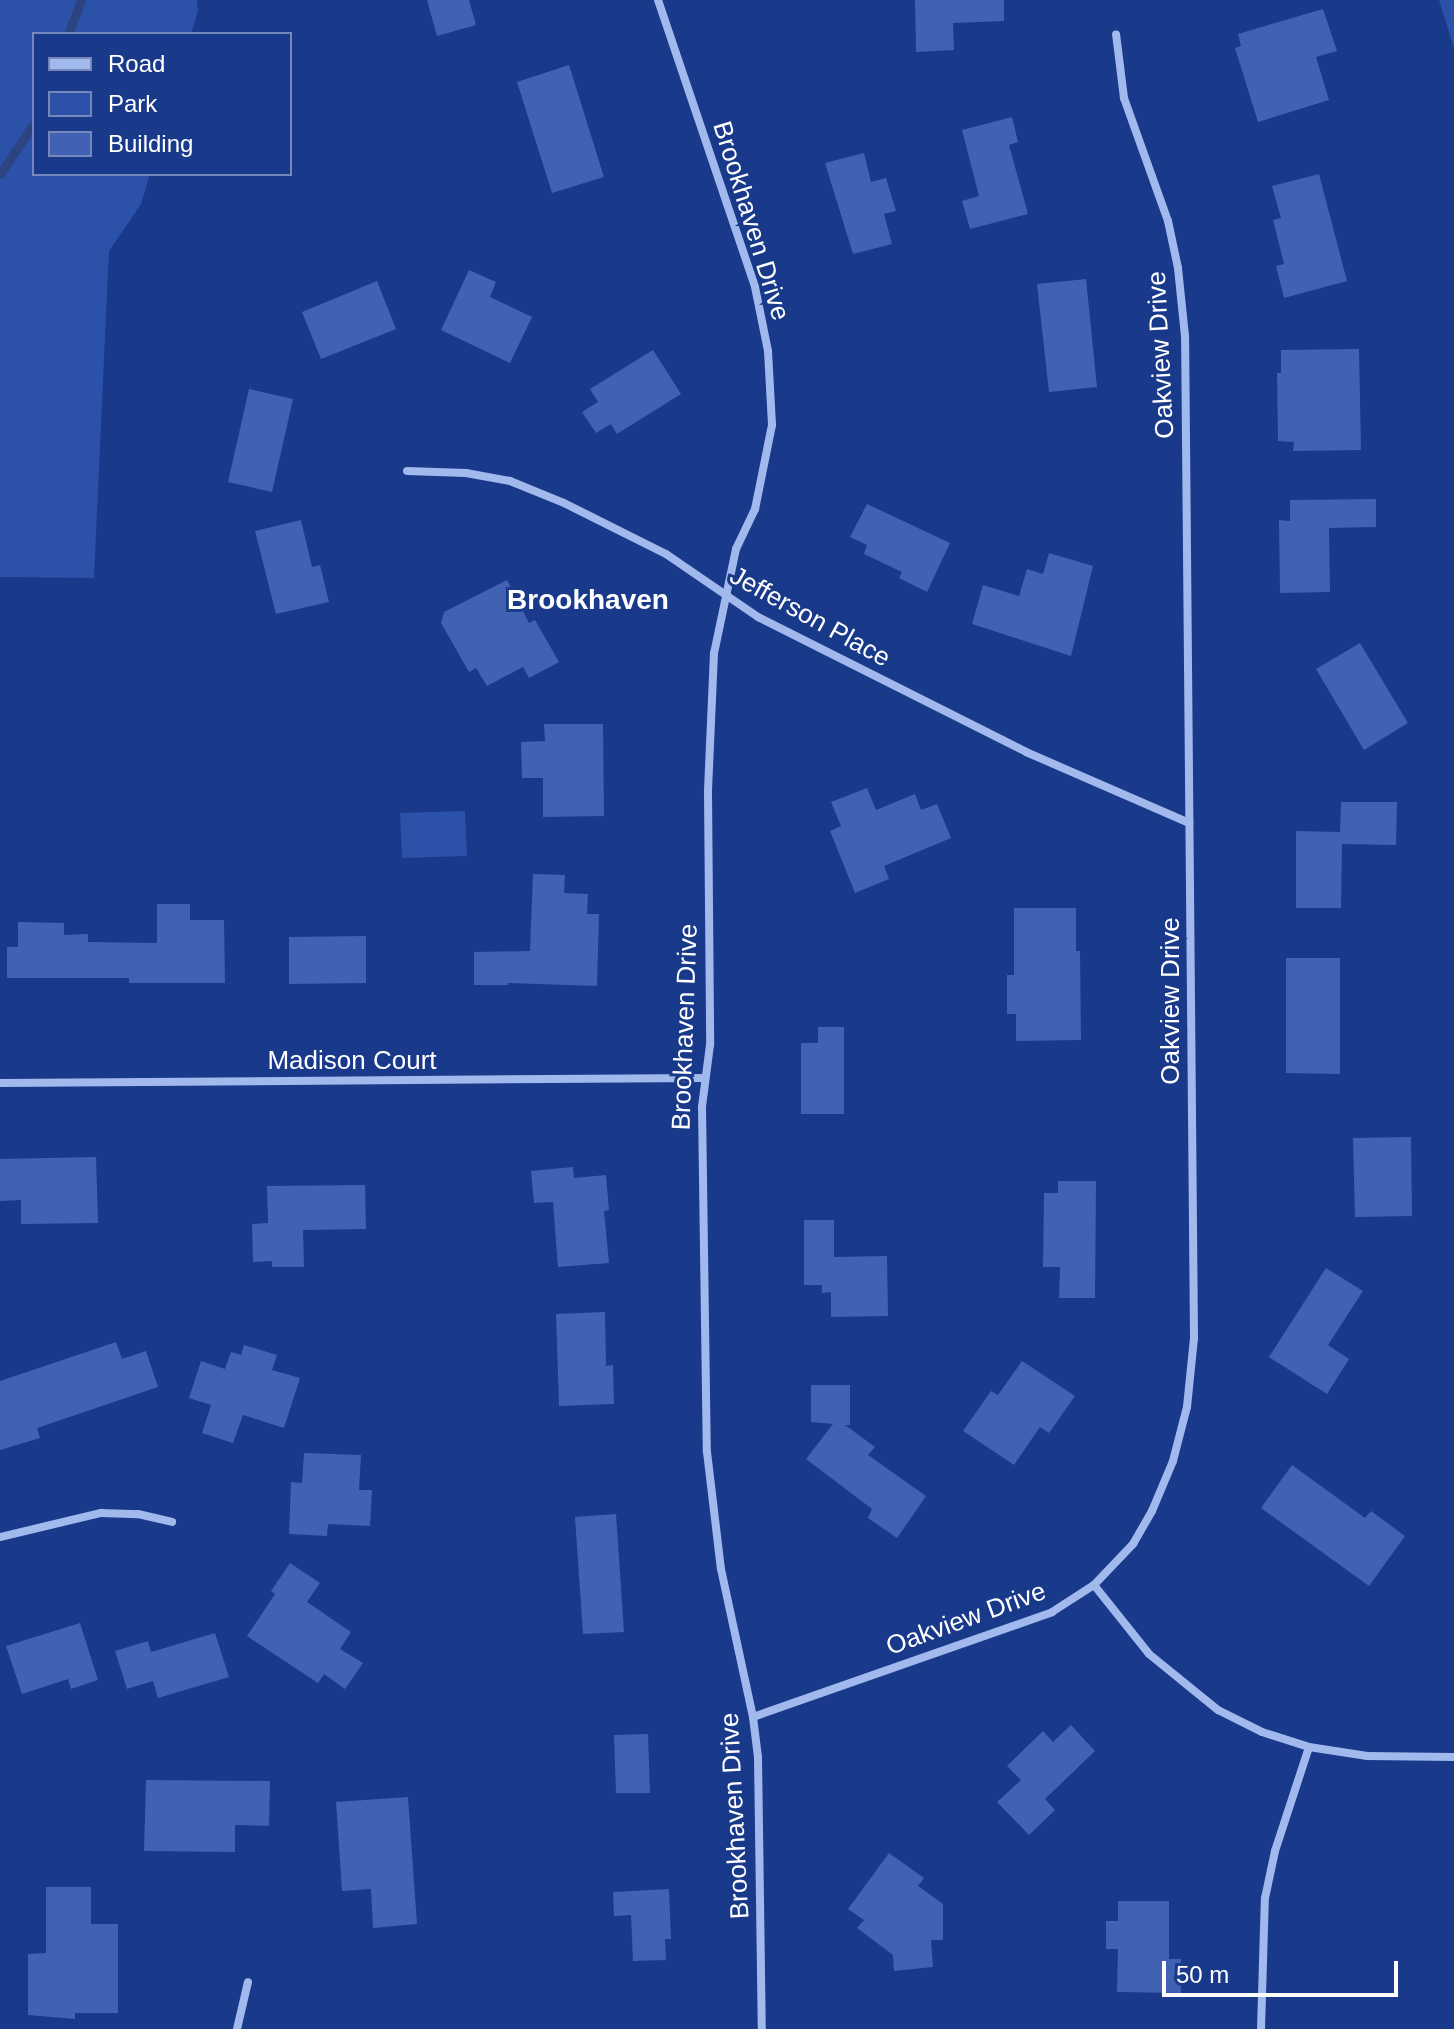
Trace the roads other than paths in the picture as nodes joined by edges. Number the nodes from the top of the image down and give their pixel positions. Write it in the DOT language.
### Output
graph roads {
  1 [pos="658,0"];
  2 [pos="1116,34"];
  3 [pos="407,471"];
  4 [pos="724,595"];
  5 [pos="1189,823"];
  6 [pos="705,1078"];
  7 [pos="0,1083"];
  8 [pos="172,1522"];
  9 [pos="0,1537"];
  10 [pos="1094,1585"];
  11 [pos="753,1717"];
  12 [pos="1309,1747"];
  13 [pos="1454,1757"];
  14 [pos="248,1982"];
  15 [pos="237,2029"];
  16 [pos="762,2029"];
  17 [pos="1261,2029"];
  1 -- 4 [label="street, Brookhaven Drive"];
  2 -- 5 [label="street, Oakview Drive"];
  3 -- 4 [label="street, Jefferson Place"];
  4 -- 5 [label="street, Jefferson Place"];
  4 -- 6 [label="street, Brookhaven Drive"];
  5 -- 10 [label="street, Oakview Drive"];
  6 -- 7 [label="street, Madison Court"];
  6 -- 11 [label="street, Brookhaven Drive"];
  8 -- 9 [label="street"];
  10 -- 11 [label="street, Oakview Drive"];
  10 -- 12 [label="street"];
  11 -- 16 [label="street, Brookhaven Drive"];
  12 -- 13 [label="street"];
  12 -- 17 [label="street"];
  14 -- 15 [label="street"];
}
